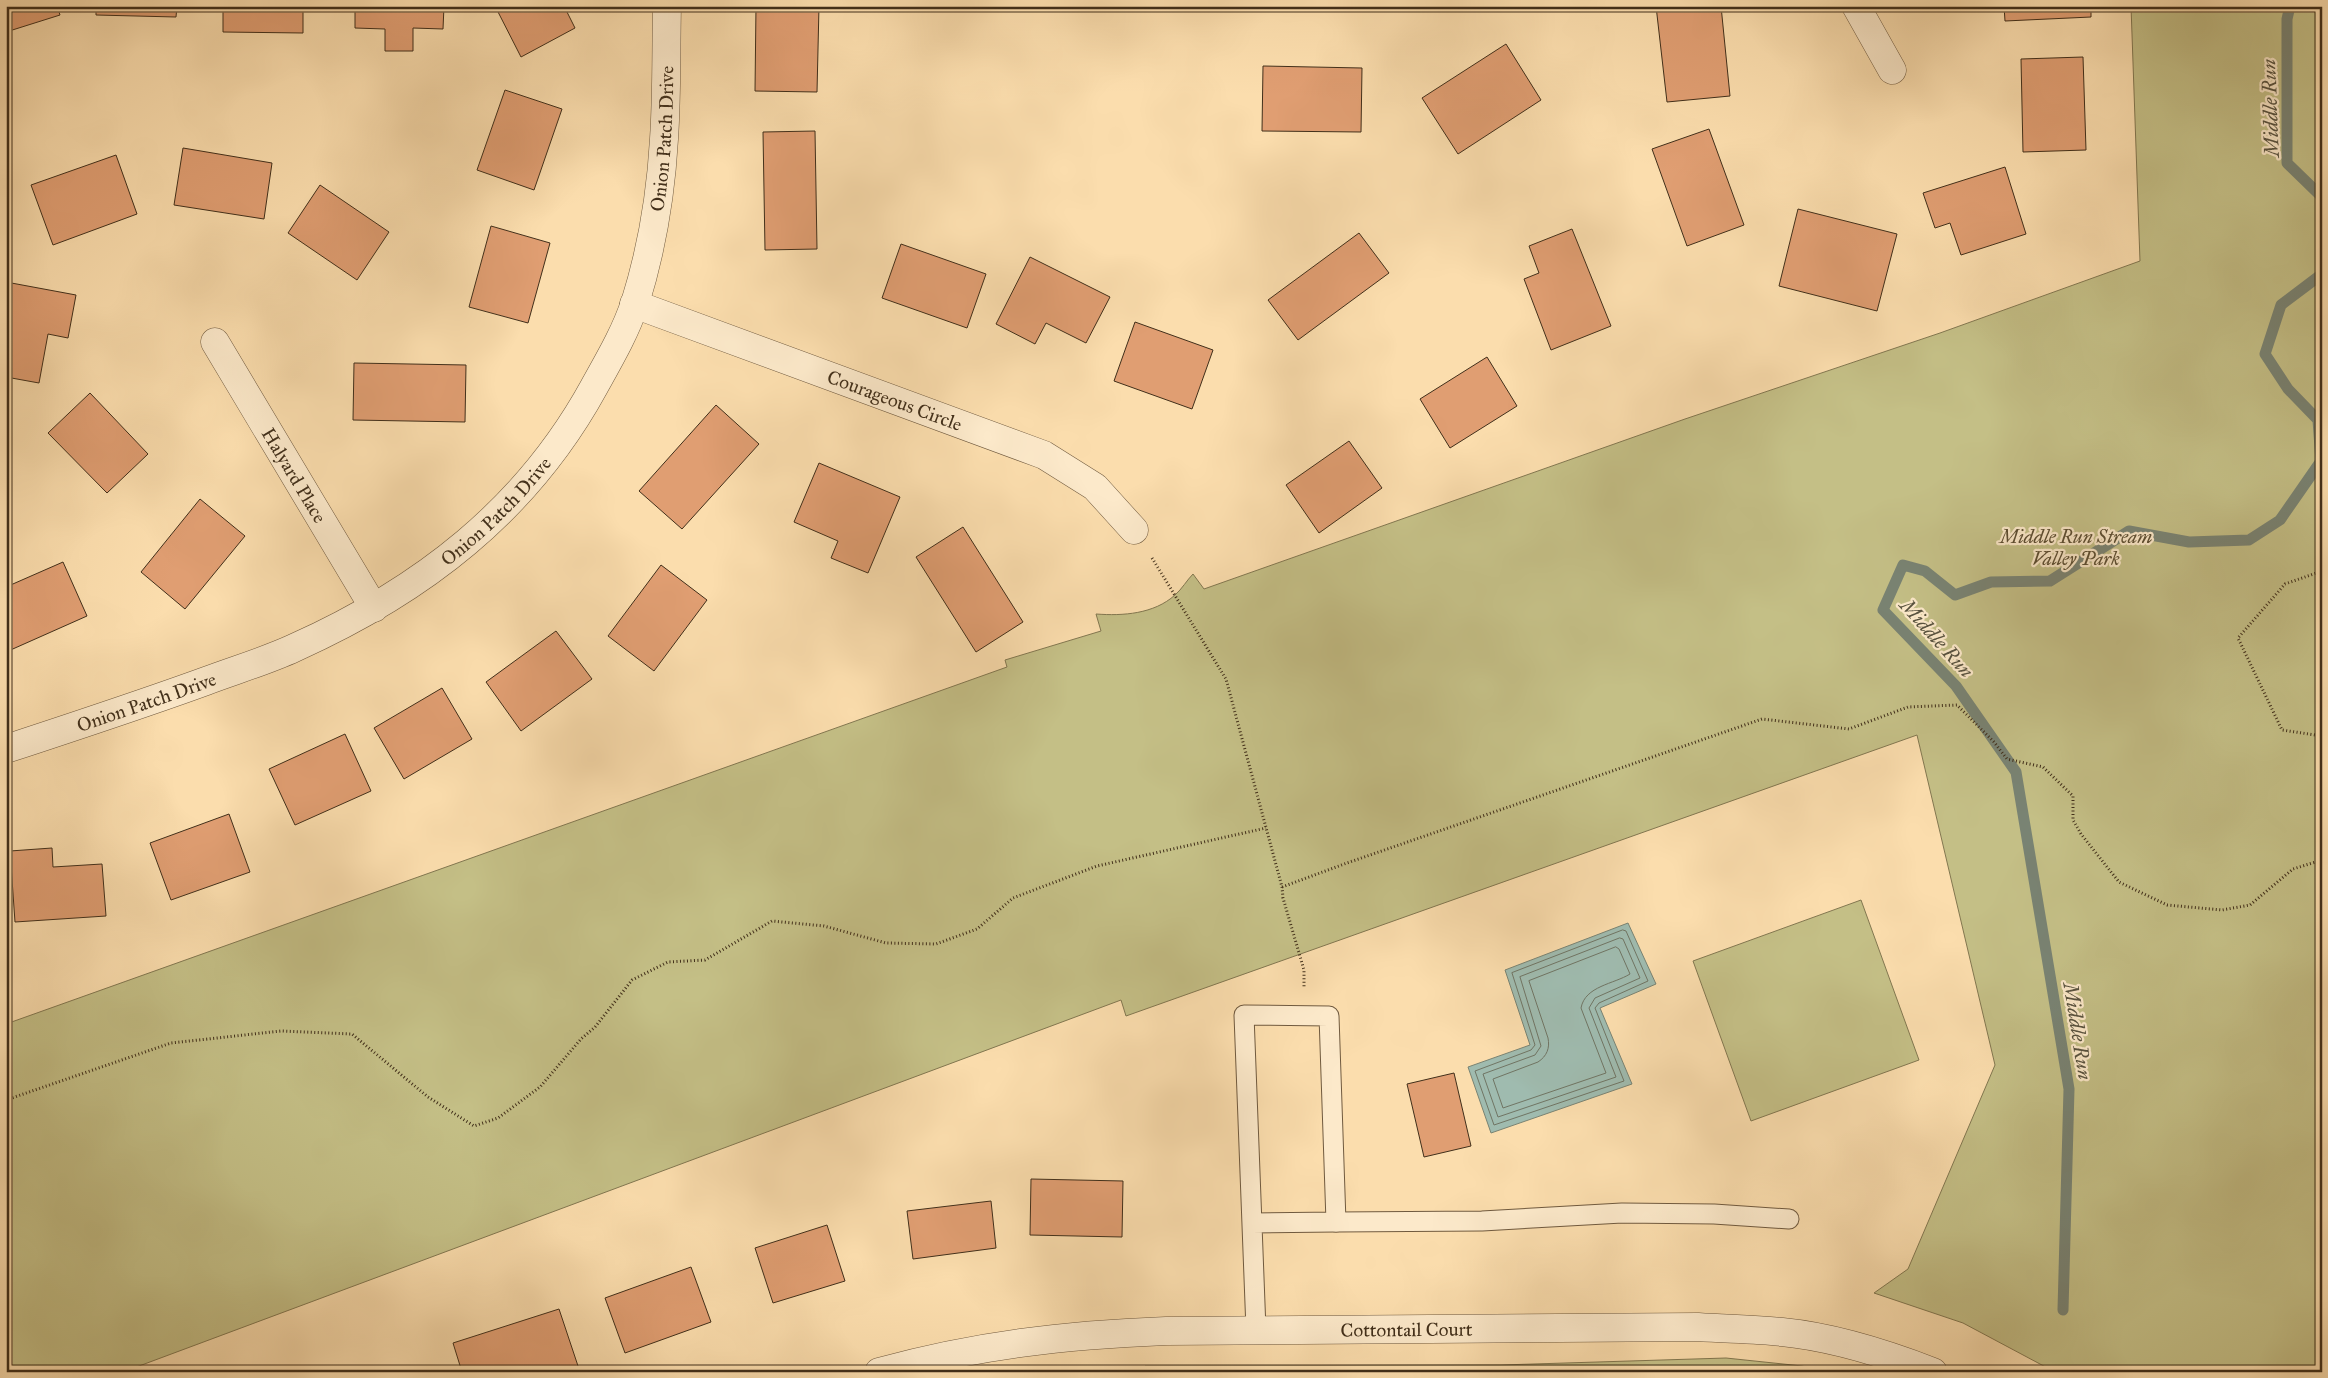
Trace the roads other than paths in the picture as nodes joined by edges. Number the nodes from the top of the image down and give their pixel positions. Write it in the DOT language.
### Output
graph roads {
  1 [pos="667,6"];
  2 [pos="1856,6"];
  3 [pos="1892,70"];
  4 [pos="634,304"];
  5 [pos="215,342"];
  6 [pos="1134,530"];
  7 [pos="374,608"];
  8 [pos="6,749"];
  9 [pos="1789,1219"];
  10 [pos="1336,1222"];
  11 [pos="1252,1223"];
  12 [pos="1256,1330"];
  13 [pos="878,1372"];
  14 [pos="1933,1372"];
  1 -- 4 [label="street, Onion Patch Drive"];
  2 -- 3 [label="street"];
  4 -- 6 [label="street, Courageous Circle"];
  4 -- 7 [label="street, Onion Patch Drive"];
  5 -- 7 [label="street, Halyard Place"];
  7 -- 8 [label="street, Onion Patch Drive"];
  9 -- 10 [label="lane"];
  10 -- 11 [label="lane"];
  10 -- 11 [label="lane"];
  11 -- 12 [label="lane"];
  12 -- 13 [label="street, Cottontail Court"];
  12 -- 14 [label="street, Cottontail Court"];
}
